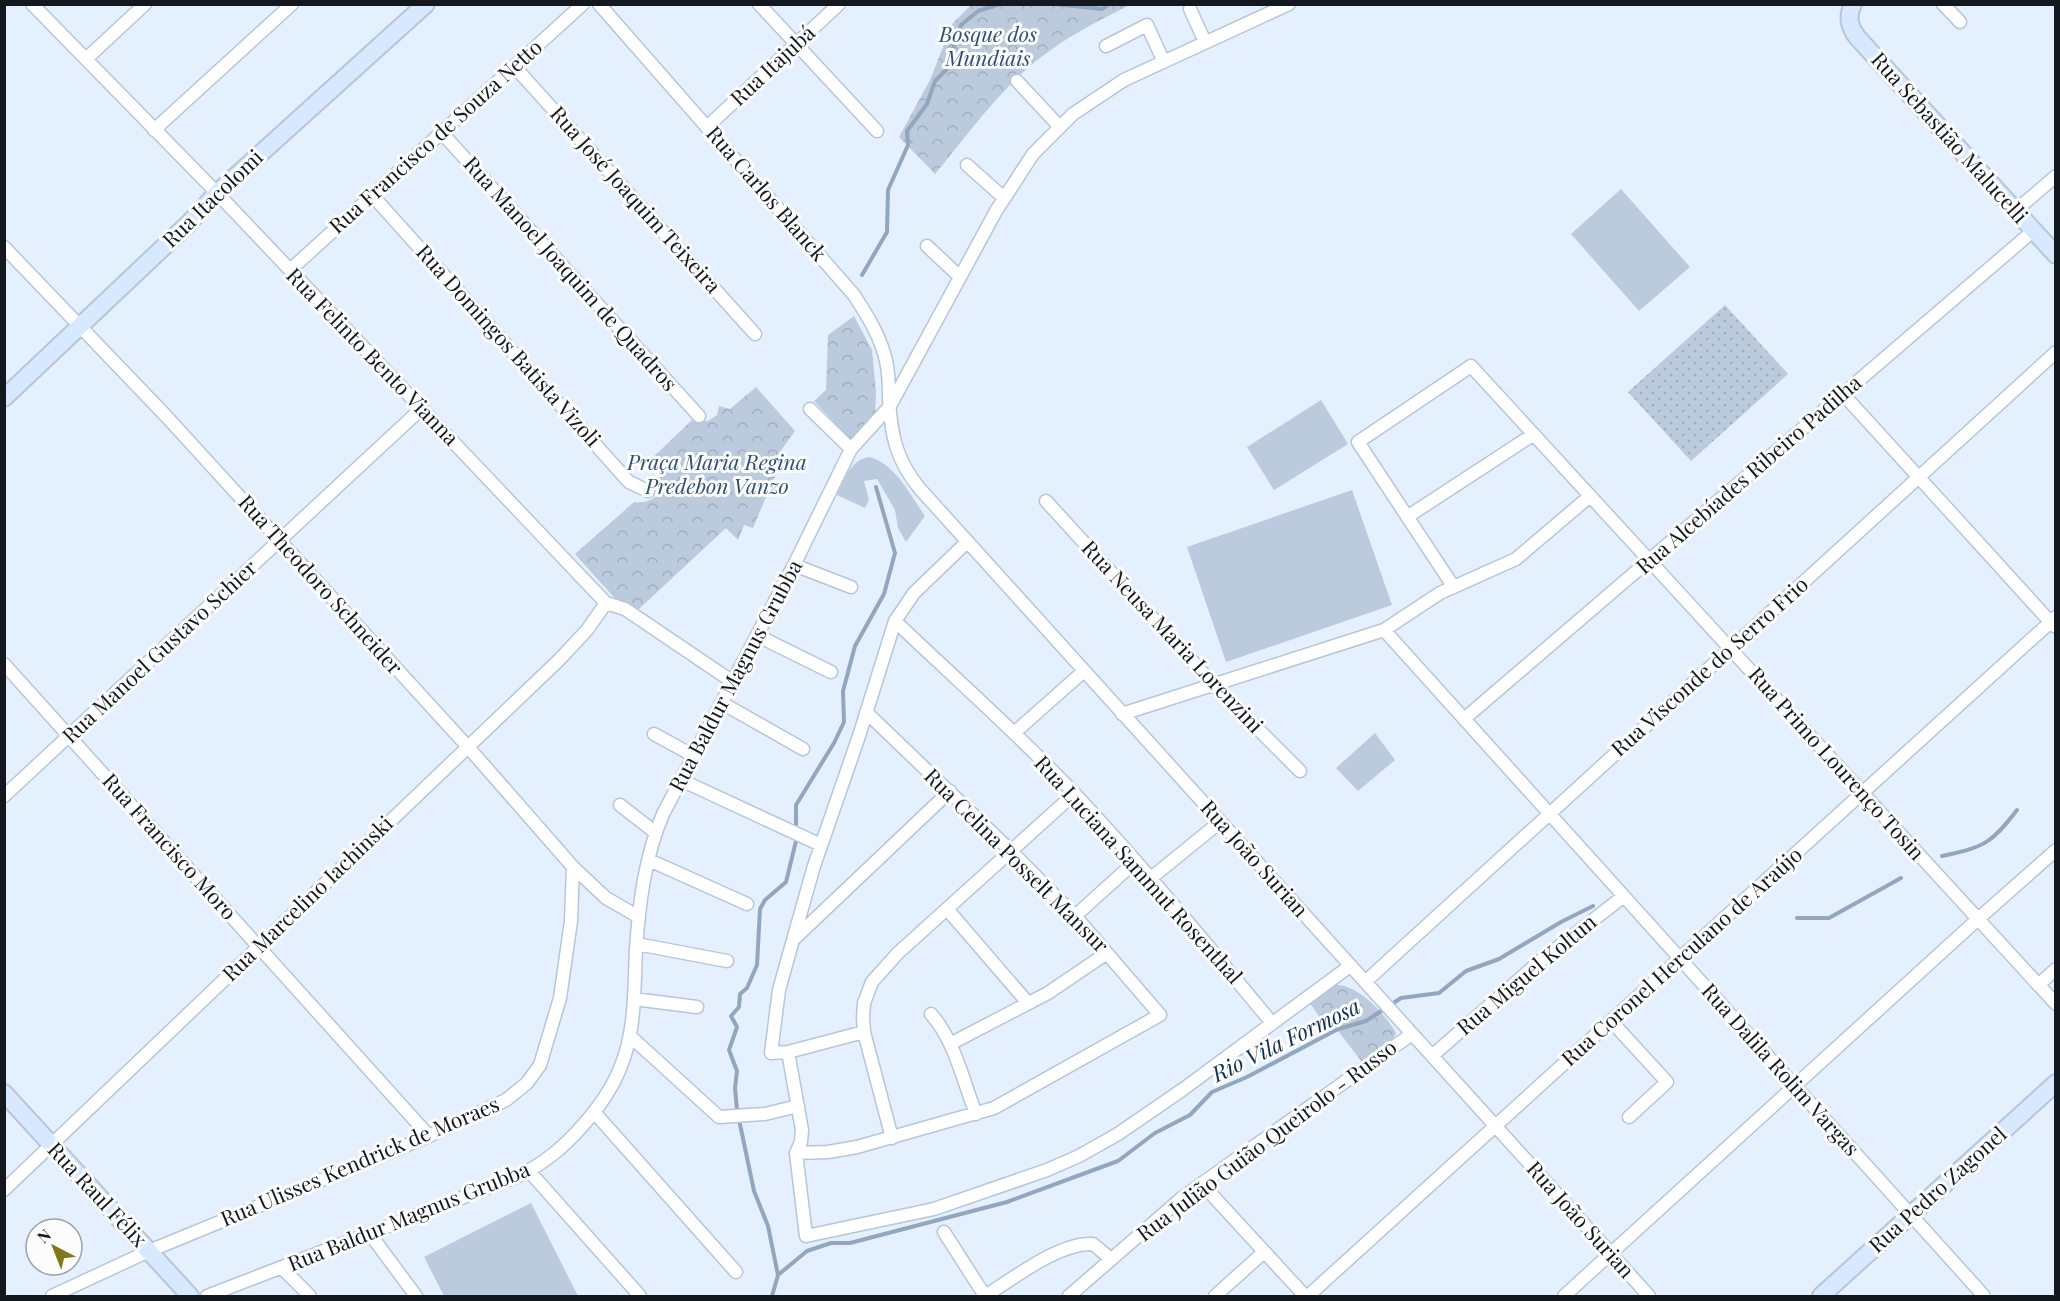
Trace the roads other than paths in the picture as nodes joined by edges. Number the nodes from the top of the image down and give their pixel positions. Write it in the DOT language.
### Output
graph roads {
  1 [pos="32,4"];
  2 [pos="146,4"];
  3 [pos="292,4"];
  4 [pos="426,4"];
  5 [pos="583,4"];
  6 [pos="599,4"];
  7 [pos="759,4"];
  8 [pos="839,4"];
  9 [pos="1289,4"];
  10 [pos="1943,4"];
  11 [pos="1190,9"];
  12 [pos="1851,11"];
  13 [pos="1960,22"];
  14 [pos="1205,42"];
  15 [pos="796,44"];
  16 [pos="1106,46"];
  17 [pos="86,59"];
  18 [pos="1163,60"];
  19 [pos="514,66"];
  20 [pos="1017,81"];
  21 [pos="1059,126"];
  22 [pos="707,127"];
  23 [pos="154,130"];
  24 [pos="878,131"];
  25 [pos="441,132"];
  26 [pos="967,165"];
  27 [pos="2055,176"];
  28 [pos="217,193"];
  29 [pos="372,195"];
  30 [pos="1004,198"];
  31 [pos="2015,211"];
  32 [pos="2033,231"];
  33 [pos="927,246"];
  34 [pos="4,247"];
  35 [pos="2055,255"];
  36 [pos="290,270"];
  37 [pos="960,277"];
  38 [pos="79,327"];
  39 [pos="755,334"];
  40 [pos="2055,352"];
  41 [pos="1842,394"];
  42 [pos="4,398"];
  43 [pos="890,406"];
  44 [pos="421,409"];
  45 [pos="810,409"];
  46 [pos="699,416"];
  47 [pos="1534,434"];
  48 [pos="851,449"];
  49 [pos="1918,477"];
  50 [pos="648,491"];
  51 [pos="1590,496"];
  52 [pos="1046,501"];
  53 [pos="1407,517"];
  54 [pos="279,541"];
  55 [pos="967,542"];
  56 [pos="1649,560"];
  57 [pos="794,565"];
  58 [pos="1453,586"];
  59 [pos="851,587"];
  60 [pos="606,603"];
  61 [pos="895,621"];
  62 [pos="2054,623"];
  63 [pos="1384,630"];
  64 [pos="758,636"];
  65 [pos="1730,649"];
  66 [pos="4,664"];
  67 [pos="1083,671"];
  68 [pos="831,672"];
  69 [pos="733,682"];
  70 [pos="1213,684"];
  71 [pos="722,703"];
  72 [pos="866,712"];
  73 [pos="1122,714"];
  74 [pos="1464,719"];
  75 [pos="1014,733"];
  76 [pos="654,734"];
  77 [pos="69,736"];
  78 [pos="468,747"];
  79 [pos="804,749"];
  80 [pos="694,756"];
  81 [pos="1300,771"];
  82 [pos="681,780"];
  83 [pos="950,791"];
  84 [pos="1862,793"];
  85 [pos="1074,794"];
  86 [pos="4,796"];
  87 [pos="620,805"];
  88 [pos="1549,814"];
  89 [pos="1220,822"];
  90 [pos="656,833"];
  91 [pos="821,845"];
  92 [pos="2055,850"];
  93 [pos="1011,851"];
  94 [pos="649,861"];
  95 [pos="1136,861"];
  96 [pos="573,867"];
  97 [pos="1151,878"];
  98 [pos="1624,896"];
  99 [pos="747,904"];
  100 [pos="947,909"];
  101 [pos="1075,916"];
  102 [pos="639,917"];
  103 [pos="1978,918"];
  104 [pos="793,940"];
  105 [pos="636,944"];
  106 [pos="259,947"];
  107 [pos="1107,952"];
  108 [pos="1680,958"];
  109 [pos="727,961"];
  110 [pos="1350,966"];
  111 [pos="2055,969"];
  112 [pos="1365,982"];
  113 [pos="2038,985"];
  114 [pos="634,999"];
  115 [pos="1028,1003"];
  116 [pos="2055,1004"];
  117 [pos="697,1008"];
  118 [pos="931,1014"];
  119 [pos="1611,1021"];
  120 [pos="1272,1023"];
  121 [pos="864,1032"];
  122 [pos="1412,1034"];
  123 [pos="630,1036"];
  124 [pos="950,1044"];
  125 [pos="788,1052"];
  126 [pos="1432,1056"];
  127 [pos="2055,1083"];
  128 [pos="1795,1086"];
  129 [pos="4,1094"];
  130 [pos="798,1106"];
  131 [pos="594,1112"];
  132 [pos="976,1114"];
  133 [pos="1629,1117"];
  134 [pos="1495,1126"];
  135 [pos="429,1136"];
  136 [pos="892,1138"];
  137 [pos="52,1145"];
  138 [pos="796,1153"];
  139 [pos="529,1171"];
  140 [pos="1202,1184"];
  141 [pos="4,1190"];
  142 [pos="1911,1215"];
  143 [pos="944,1232"];
  144 [pos="370,1234"];
  145 [pos="148,1251"];
  146 [pos="1264,1252"];
  147 [pos="1611,1254"];
  148 [pos="1111,1259"];
  149 [pos="282,1268"];
  150 [pos="735,1272"];
  151 [pos="51,1296"];
  152 [pos="190,1296"];
  153 [pos="207,1296"];
  154 [pos="310,1296"];
  155 [pos="416,1296"];
  156 [pos="640,1296"];
  157 [pos="985,1296"];
  158 [pos="1069,1296"];
  159 [pos="1215,1296"];
  160 [pos="1306,1296"];
  161 [pos="1564,1296"];
  162 [pos="1649,1296"];
  163 [pos="1821,1296"];
  164 [pos="1984,1296"];
  1 -- 17 [label="street, Rua Felinto Bento Vianna"];
  2 -- 17 [label="street"];
  3 -- 23 [label="street"];
  4 -- 28 [label="street, Rua Itacolomi"];
  5 -- 19 [label="street, Rua Francisco de Souza Netto"];
  6 -- 22 [label="street, Rua Carlos Blanck"];
  7 -- 15 [label="street"];
  8 -- 15 [label="street, Rua Itajubá"];
  9 -- 14 [label="street, Rua Baldur Magnus Grubba"];
  10 -- 13 [label="street"];
  11 -- 14 [label="street"];
  12 -- 31 [label="street, Rua Sebastião Malucelli"];
  14 -- 18 [label="street, Rua Baldur Magnus Grubba"];
  15 -- 22 [label="street, Rua Itajubá"];
  15 -- 24 [label="street"];
  16 -- 18 [label="street"];
  17 -- 23 [label="street, Rua Felinto Bento Vianna"];
  18 -- 21 [label="street, Rua Baldur Magnus Grubba"];
  19 -- 25 [label="street, Rua Francisco de Souza Netto"];
  19 -- 39 [label="street, Rua José Joaquim Teixeira"];
  20 -- 21 [label="street"];
  21 -- 30 [label="street, Rua Baldur Magnus Grubba"];
  22 -- 43 [label="street, Rua Carlos Blanck"];
  23 -- 28 [label="street, Rua Felinto Bento Vianna"];
  25 -- 29 [label="street, Rua Francisco de Souza Netto"];
  25 -- 46 [label="street, Rua Manoel Joaquim de Quadros"];
  26 -- 30 [label="street"];
  27 -- 31 [label="street"];
  28 -- 36 [label="street, Rua Felinto Bento Vianna"];
  28 -- 38 [label="street, Rua Itacolomi"];
  29 -- 36 [label="street, Rua Francisco de Souza Netto"];
  29 -- 50 [label="street, Rua Domingos Batista Vizoli"];
  30 -- 37 [label="street, Rua Baldur Magnus Grubba"];
  31 -- 32 [label="street, Rua Sebastião Malucelli"];
  32 -- 35 [label="street, Rua Sebastião Malucelli"];
  32 -- 41 [label="street, Rua Alcebíades Ribeiro Padilha"];
  33 -- 37 [label="street"];
  34 -- 38 [label="street, Rua Theodoro Schneider"];
  36 -- 44 [label="street, Rua Felinto Bento Vianna"];
  37 -- 43 [label="street, Rua Baldur Magnus Grubba"];
  38 -- 42 [label="street, Rua Itacolomi"];
  38 -- 54 [label="street, Rua Theodoro Schneider"];
  40 -- 49 [label="street, Rua Visconde do Serro Frio"];
  41 -- 49 [label="street"];
  41 -- 56 [label="street, Rua Alcebíades Ribeiro Padilha"];
  43 -- 48 [label="street, Rua Baldur Magnus Grubba"];
  43 -- 55 [label="street, Rua João Surian"];
  44 -- 54 [label="street, Rua Manoel Gustavo Schier"];
  44 -- 60 [label="street, Rua Felinto Bento Vianna"];
  45 -- 48 [label="street"];
  47 -- 51 [label="street, Rua Primo Lourenço Tosin"];
  47 -- 53 [label="street"];
  47 -- 53 [label="street, Rua Primo Lourenço Tosin"];
  48 -- 57 [label="street, Rua Baldur Magnus Grubba"];
  49 -- 62 [label="street"];
  49 -- 65 [label="street, Rua Visconde do Serro Frio"];
  51 -- 56 [label="street, Rua Primo Lourenço Tosin"];
  51 -- 58 [label="street"];
  52 -- 70 [label="street, Rua Neusa Maria Lorenzini"];
  53 -- 58 [label="street"];
  54 -- 77 [label="street, Rua Manoel Gustavo Schier"];
  54 -- 78 [label="street, Rua Theodoro Schneider"];
  55 -- 61 [label="street"];
  55 -- 67 [label="street, Rua João Surian"];
  56 -- 65 [label="street, Rua Primo Lourenço Tosin"];
  56 -- 74 [label="street, Rua Alcebíades Ribeiro Padilha"];
  57 -- 59 [label="street"];
  57 -- 64 [label="street, Rua Baldur Magnus Grubba"];
  58 -- 63 [label="street"];
  60 -- 69 [label="street, Rua Felinto Bento Vianna"];
  60 -- 78 [label="street, Rua Marcelino Iachinski"];
  61 -- 72 [label="street"];
  61 -- 75 [label="street, Rua Luciana Sammut Rosenthal"];
  62 -- 84 [label="street, Rua Coronel Herculano de Araújo"];
  63 -- 70 [label="street"];
  63 -- 74 [label="street, Rua Dalila Rolim Vargas"];
  64 -- 68 [label="street"];
  64 -- 69 [label="street, Rua Baldur Magnus Grubba"];
  65 -- 84 [label="street, Rua Primo Lourenço Tosin"];
  65 -- 88 [label="street, Rua Visconde do Serro Frio"];
  66 -- 77 [label="street, Rua Francisco Moro"];
  67 -- 73 [label="street, Rua João Surian"];
  67 -- 75 [label="street"];
  69 -- 71 [label="street, Rua Baldur Magnus Grubba"];
  70 -- 73 [label="street"];
  70 -- 81 [label="street, Rua Neusa Maria Lorenzini"];
  71 -- 79 [label="street"];
  71 -- 80 [label="street, Rua Baldur Magnus Grubba"];
  72 -- 83 [label="street, Rua Celina Posselt Mansur"];
  72 -- 91 [label="street"];
  73 -- 89 [label="street, Rua João Surian"];
  74 -- 88 [label="street, Rua Dalila Rolim Vargas"];
  75 -- 85 [label="street, Rua Luciana Sammut Rosenthal"];
  76 -- 80 [label="street"];
  77 -- 86 [label="street, Rua Manoel Gustavo Schier"];
  77 -- 106 [label="street, Rua Francisco Moro"];
  78 -- 96 [label="street, Rua Theodoro Schneider"];
  78 -- 106 [label="street, Rua Marcelino Iachinski"];
  80 -- 82 [label="street, Rua Baldur Magnus Grubba"];
  82 -- 90 [label="street, Rua Baldur Magnus Grubba"];
  82 -- 91 [label="street"];
  83 -- 93 [label="street, Rua Celina Posselt Mansur"];
  83 -- 104 [label="street"];
  84 -- 103 [label="street, Rua Primo Lourenço Tosin"];
  84 -- 108 [label="street, Rua Coronel Herculano de Araújo"];
  85 -- 93 [label="street"];
  85 -- 95 [label="street, Rua Luciana Sammut Rosenthal"];
  87 -- 90 [label="street"];
  88 -- 98 [label="street, Rua Dalila Rolim Vargas"];
  88 -- 112 [label="street, Rua Visconde do Serro Frio"];
  89 -- 97 [label="street"];
  89 -- 110 [label="street, Rua João Surian"];
  90 -- 94 [label="street, Rua Baldur Magnus Grubba"];
  91 -- 104 [label="street"];
  92 -- 103 [label="street"];
  93 -- 100 [label="street"];
  93 -- 101 [label="street, Rua Celina Posselt Mansur"];
  94 -- 99 [label="street"];
  94 -- 102 [label="street, Rua Baldur Magnus Grubba"];
  95 -- 97 [label="street, Rua Luciana Sammut Rosenthal"];
  95 -- 101 [label="street"];
  96 -- 102 [label="street, Rua Theodoro Schneider"];
  96 -- 135 [label="street, Rua Ulisses Kendrick de Moraes"];
  97 -- 120 [label="street, Rua Luciana Sammut Rosenthal"];
  98 -- 108 [label="street, Rua Dalila Rolim Vargas"];
  98 -- 126 [label="street, Rua Miguel Koltun"];
  100 -- 115 [label="street"];
  100 -- 121 [label="street"];
  101 -- 107 [label="street, Rua Celina Posselt Mansur"];
  102 -- 105 [label="street, Rua Baldur Magnus Grubba"];
  103 -- 113 [label="street, Rua Primo Lourenço Tosin"];
  103 -- 128 [label="street"];
  104 -- 125 [label="street"];
  105 -- 109 [label="street"];
  105 -- 114 [label="street, Rua Baldur Magnus Grubba"];
  106 -- 135 [label="street, Rua Francisco Moro"];
  106 -- 137 [label="street, Rua Marcelino Iachinski"];
  107 -- 115 [label="street"];
  107 -- 132 [label="street, Rua Celina Posselt Mansur"];
  108 -- 119 [label="street, Rua Coronel Herculano de Araújo"];
  108 -- 128 [label="street, Rua Dalila Rolim Vargas"];
  110 -- 112 [label="street, Rua João Surian"];
  110 -- 120 [label="street"];
  111 -- 113 [label="street"];
  112 -- 122 [label="street, Rua João Surian"];
  113 -- 116 [label="street, Rua Primo Lourenço Tosin"];
  114 -- 117 [label="street"];
  114 -- 123 [label="street, Rua Baldur Magnus Grubba"];
  115 -- 124 [label="street"];
  118 -- 124 [label="street"];
  119 -- 133 [label="street"];
  119 -- 134 [label="street, Rua Coronel Herculano de Araújo"];
  120 -- 138 [label="street"];
  121 -- 125 [label="street"];
  121 -- 136 [label="street"];
  122 -- 126 [label="street, Rua João Surian"];
  122 -- 140 [label="street, Rua Julião Guião Queirolo - Russo"];
  123 -- 130 [label="street"];
  123 -- 131 [label="street, Rua Baldur Magnus Grubba"];
  124 -- 132 [label="street"];
  125 -- 130 [label="street"];
  126 -- 134 [label="street, Rua João Surian"];
  127 -- 142 [label="street, Rua Pedro Zagonel"];
  128 -- 142 [label="street, Rua Dalila Rolim Vargas"];
  128 -- 147 [label="street"];
  129 -- 137 [label="street, Rua Raul Félix"];
  130 -- 138 [label="street"];
  131 -- 139 [label="street, Rua Baldur Magnus Grubba"];
  131 -- 150 [label="street"];
  132 -- 136 [label="street"];
  134 -- 147 [label="street, Rua João Surian"];
  134 -- 160 [label="street, Rua Coronel Herculano de Araújo"];
  135 -- 145 [label="street, Rua Ulisses Kendrick de Moraes"];
  136 -- 138 [label="street"];
  137 -- 141 [label="street, Rua Marcelino Iachinski"];
  137 -- 145 [label="street, Rua Raul Félix"];
  139 -- 144 [label="street, Rua Baldur Magnus Grubba"];
  139 -- 156 [label="street"];
  140 -- 146 [label="street"];
  140 -- 148 [label="street, Rua Julião Guião Queirolo - Russo"];
  142 -- 163 [label="street, Rua Pedro Zagonel"];
  142 -- 164 [label="street, Rua Dalila Rolim Vargas"];
  143 -- 157 [label="street"];
  144 -- 149 [label="street, Rua Baldur Magnus Grubba"];
  144 -- 155 [label="street"];
  145 -- 151 [label="street, Rua Ulisses Kendrick de Moraes"];
  145 -- 152 [label="street, Rua Raul Félix"];
  146 -- 159 [label="street"];
  146 -- 160 [label="street"];
  147 -- 161 [label="street"];
  147 -- 162 [label="street, Rua João Surian"];
  148 -- 157 [label="street"];
  148 -- 158 [label="street, Rua Julião Guião Queirolo - Russo"];
  149 -- 153 [label="street, Rua Baldur Magnus Grubba"];
  149 -- 154 [label="street"];
}
